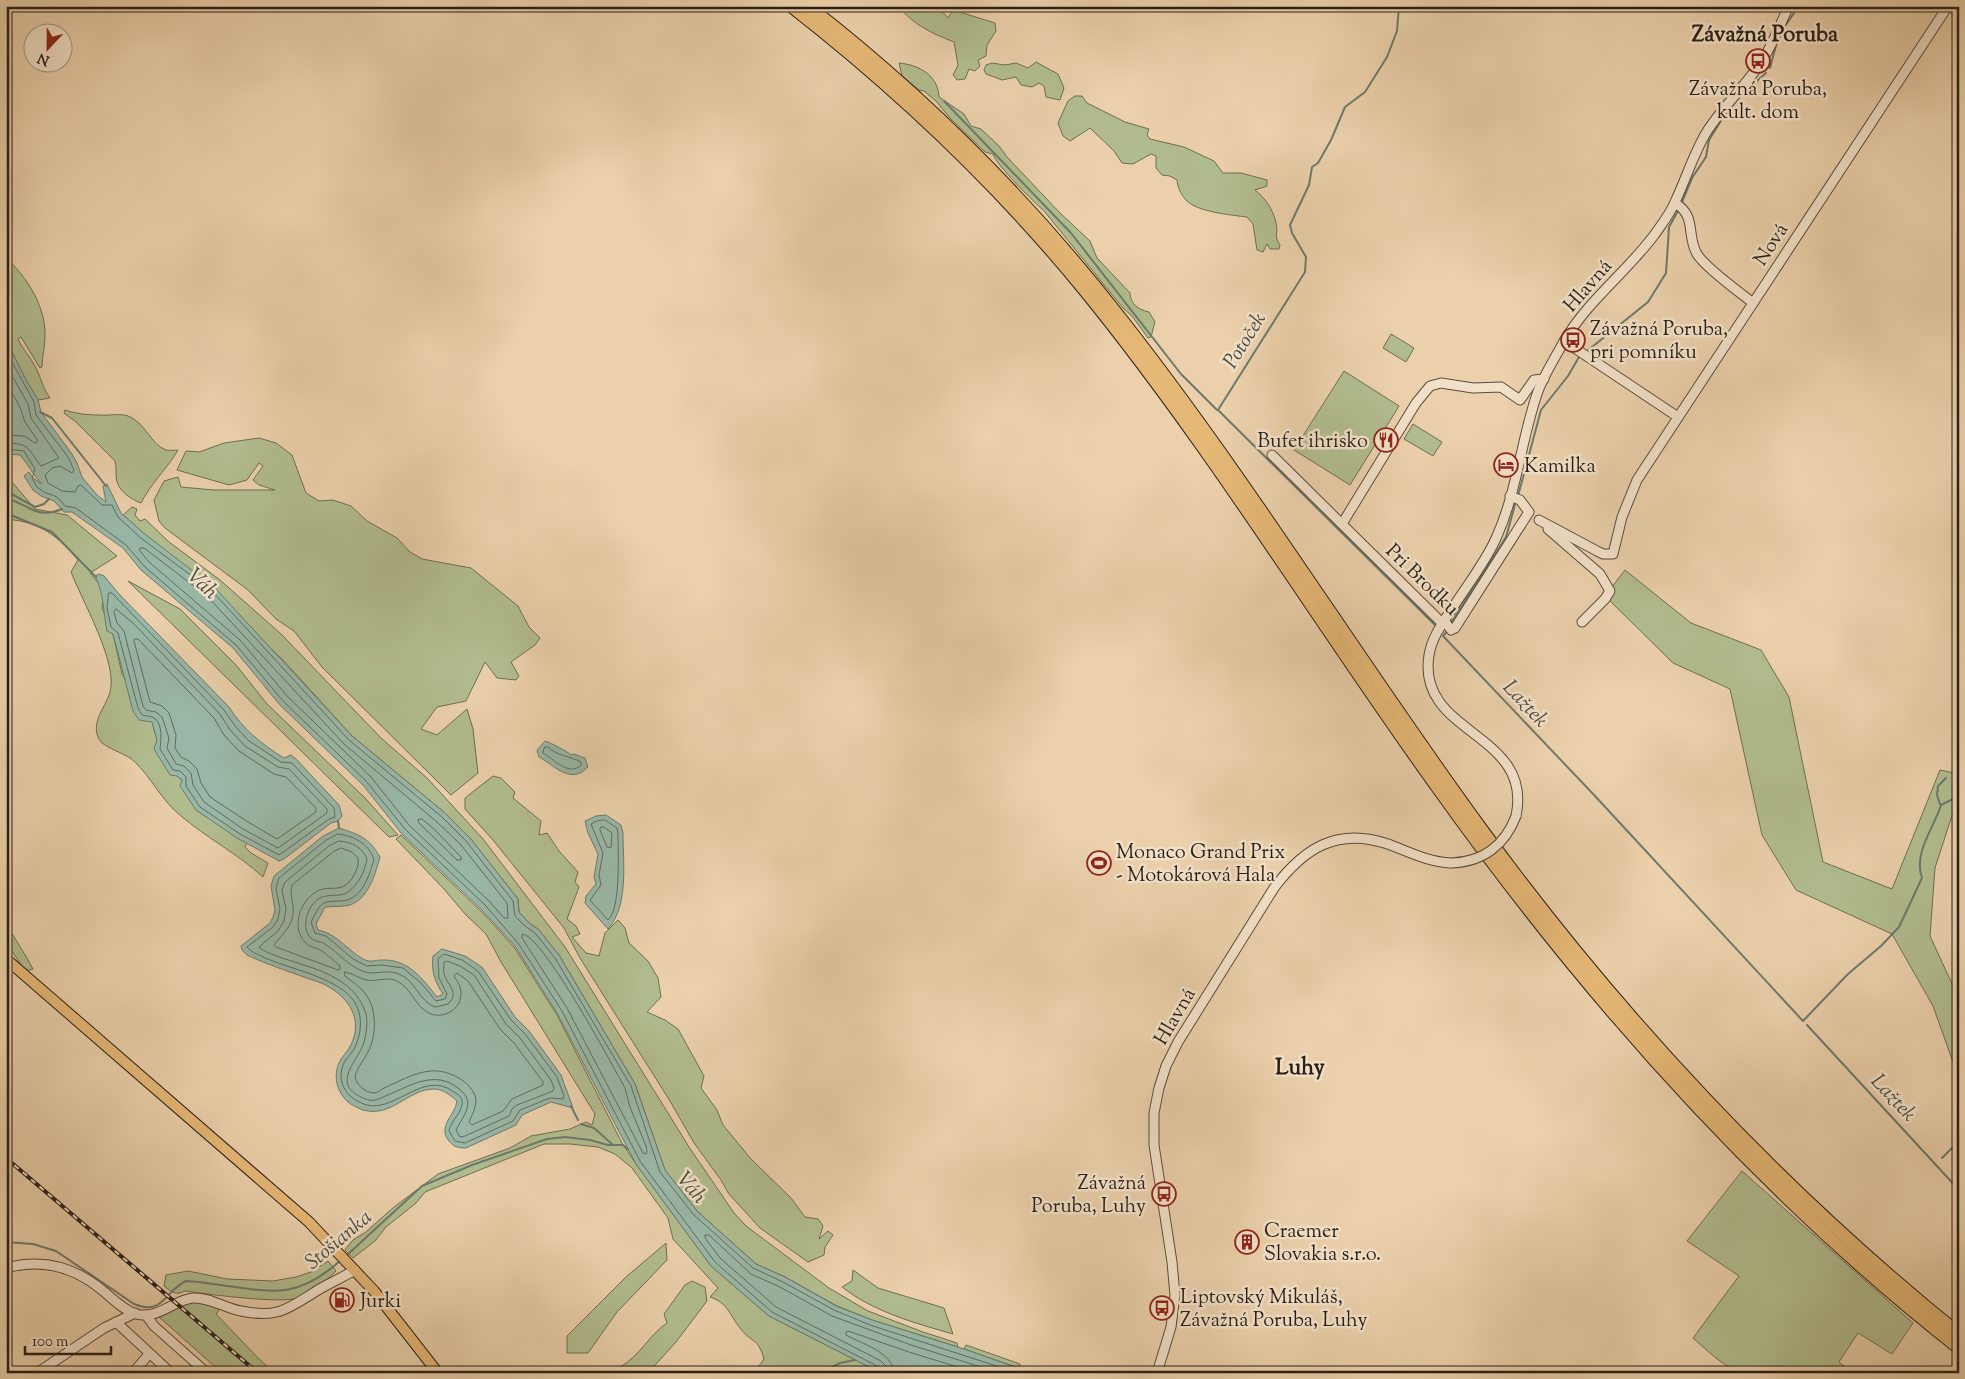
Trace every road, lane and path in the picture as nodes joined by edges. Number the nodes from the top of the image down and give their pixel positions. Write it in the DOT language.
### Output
graph roads {
  1 [pos="791,6"];
  2 [pos="808,6"];
  3 [pos="1789,6"];
  4 [pos="1949,6"];
  5 [pos="1959,13"];
  6 [pos="1675,203"];
  7 [pos="1752,302"];
  8 [pos="1564,342"];
  9 [pos="1544,379"];
  10 [pos="1678,417"];
  11 [pos="1272,455"];
  12 [pos="1515,498"];
  13 [pos="1529,512"];
  14 [pos="1539,520"];
  15 [pos="1342,524"];
  16 [pos="1582,622"];
  17 [pos="1443,628"];
  18 [pos="6,959"];
  19 [pos="6,1268"];
  20 [pos="355,1270"];
  21 [pos="134,1313"];
  22 [pos="146,1315"];
  23 [pos="116,1322"];
  24 [pos="1959,1334"];
  25 [pos="1959,1348"];
  26 [pos="149,1354"];
  27 [pos="37,1373"];
  28 [pos="133,1373"];
  29 [pos="171,1373"];
  30 [pos="207,1373"];
  31 [pos="438,1373"];
  32 [pos="1157,1373"];
  1 -- 25 [label="highway"];
  2 -- 24 [label="highway"];
  3 -- 6 [label="street, Hlavná"];
  4 -- 5 [label="street"];
  4 -- 7 [label="street, Nová"];
  6 -- 7 [label="street"];
  6 -- 8 [label="street, Hlavná"];
  7 -- 10 [label="street, Nová"];
  8 -- 9 [label="street, Hlavná"];
  8 -- 10 [label="street"];
  9 -- 12 [label="street, Hlavná"];
  9 -- 15 [label="street"];
  10 -- 14 [label="street, Nová"];
  11 -- 15 [label="street, Pri Brodku"];
  12 -- 13 [label="street"];
  12 -- 17 [label="street, Hlavná"];
  13 -- 14 [label="street"];
  13 -- 17 [label="street, Pri Brodku"];
  14 -- 16 [label="street"];
  15 -- 17 [label="street, Pri Brodku"];
  17 -- 32 [label="street, Hlavná, bridge"];
  18 -- 20 [label="main road"];
  19 -- 21 [label="street"];
  20 -- 22 [label="street"];
  20 -- 31 [label="main road"];
  21 -- 22 [label="street"];
  21 -- 23 [label="street"];
  22 -- 30 [label="street"];
  23 -- 26 [label="street"];
  23 -- 27 [label="street"];
  26 -- 28 [label="street"];
  26 -- 29 [label="street"];
}
